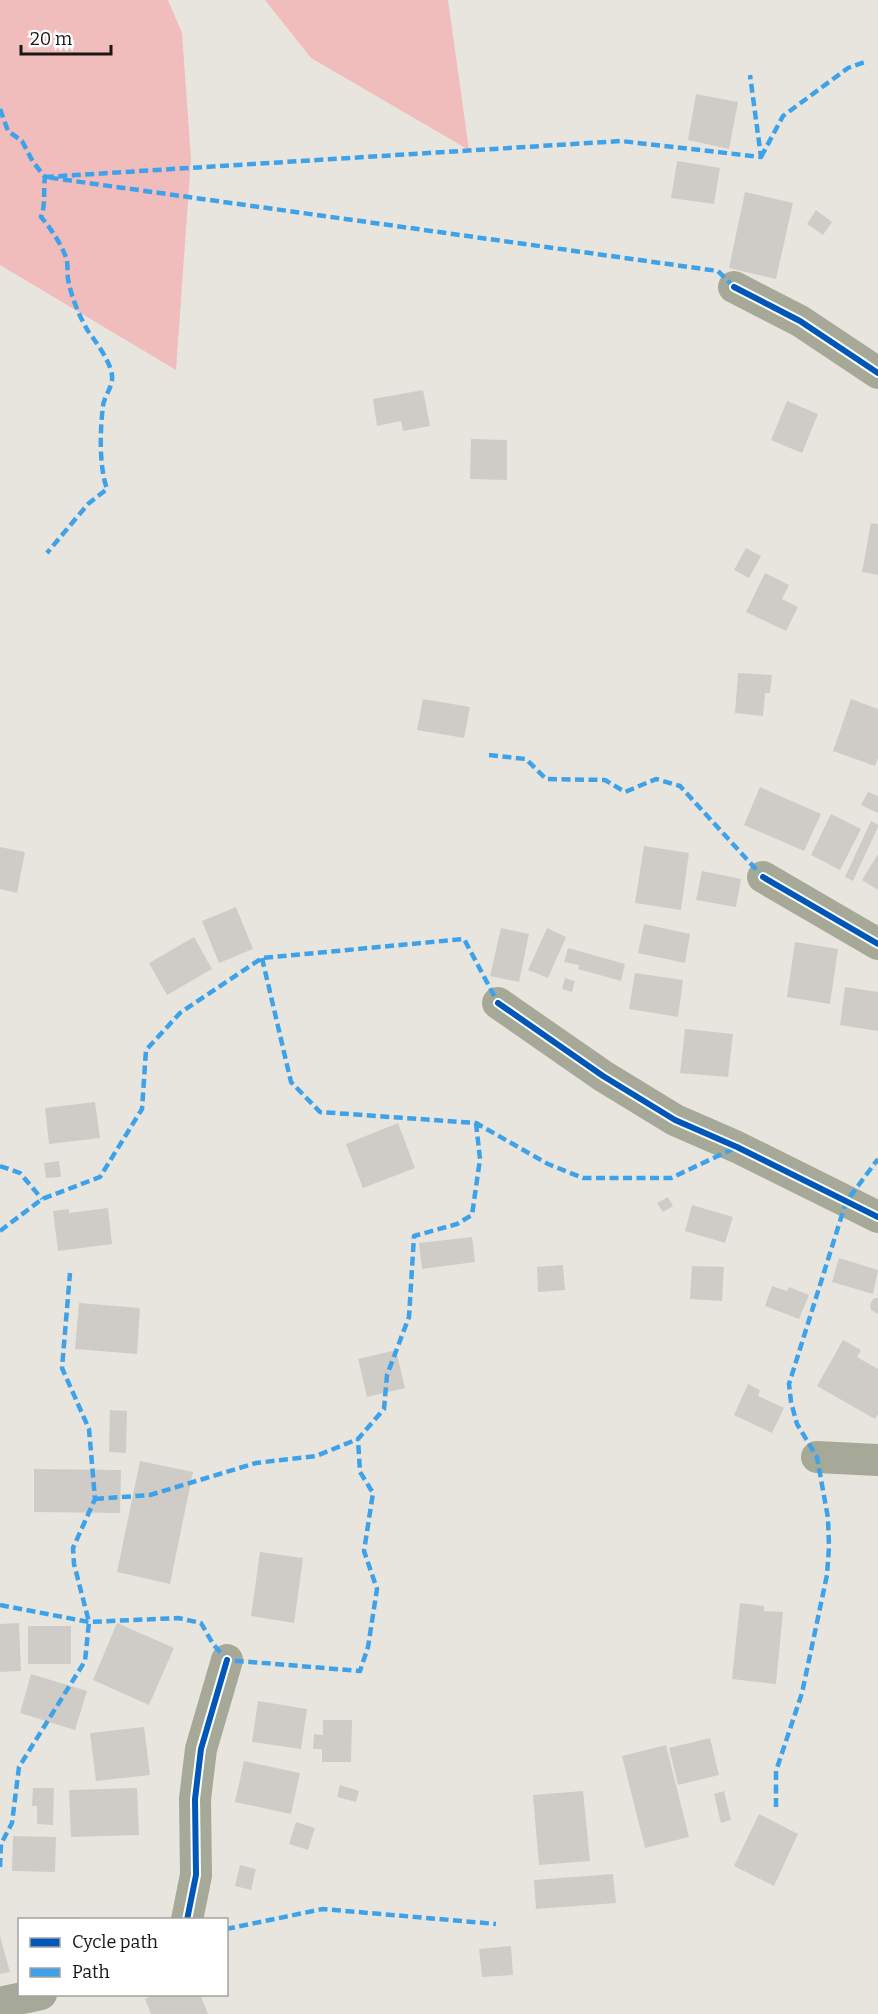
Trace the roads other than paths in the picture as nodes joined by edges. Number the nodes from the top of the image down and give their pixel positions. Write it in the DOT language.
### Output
graph roads {
  1 [pos="734,287"];
  2 [pos="878,374"];
  3 [pos="763,877"];
  4 [pos="878,944"];
  5 [pos="498,1003"];
  6 [pos="878,1217"];
  7 [pos="817,1457"];
  8 [pos="878,1460"];
  9 [pos="227,1660"];
  10 [pos="187,1918"];
  11 [pos="36,1996"];
  12 [pos="0,2003"];
  1 -- 2 [label="street"];
  3 -- 4 [label="street"];
  5 -- 6 [label="street"];
  7 -- 8 [label="street"];
  9 -- 10 [label="street"];
  11 -- 12 [label="street"];
}
